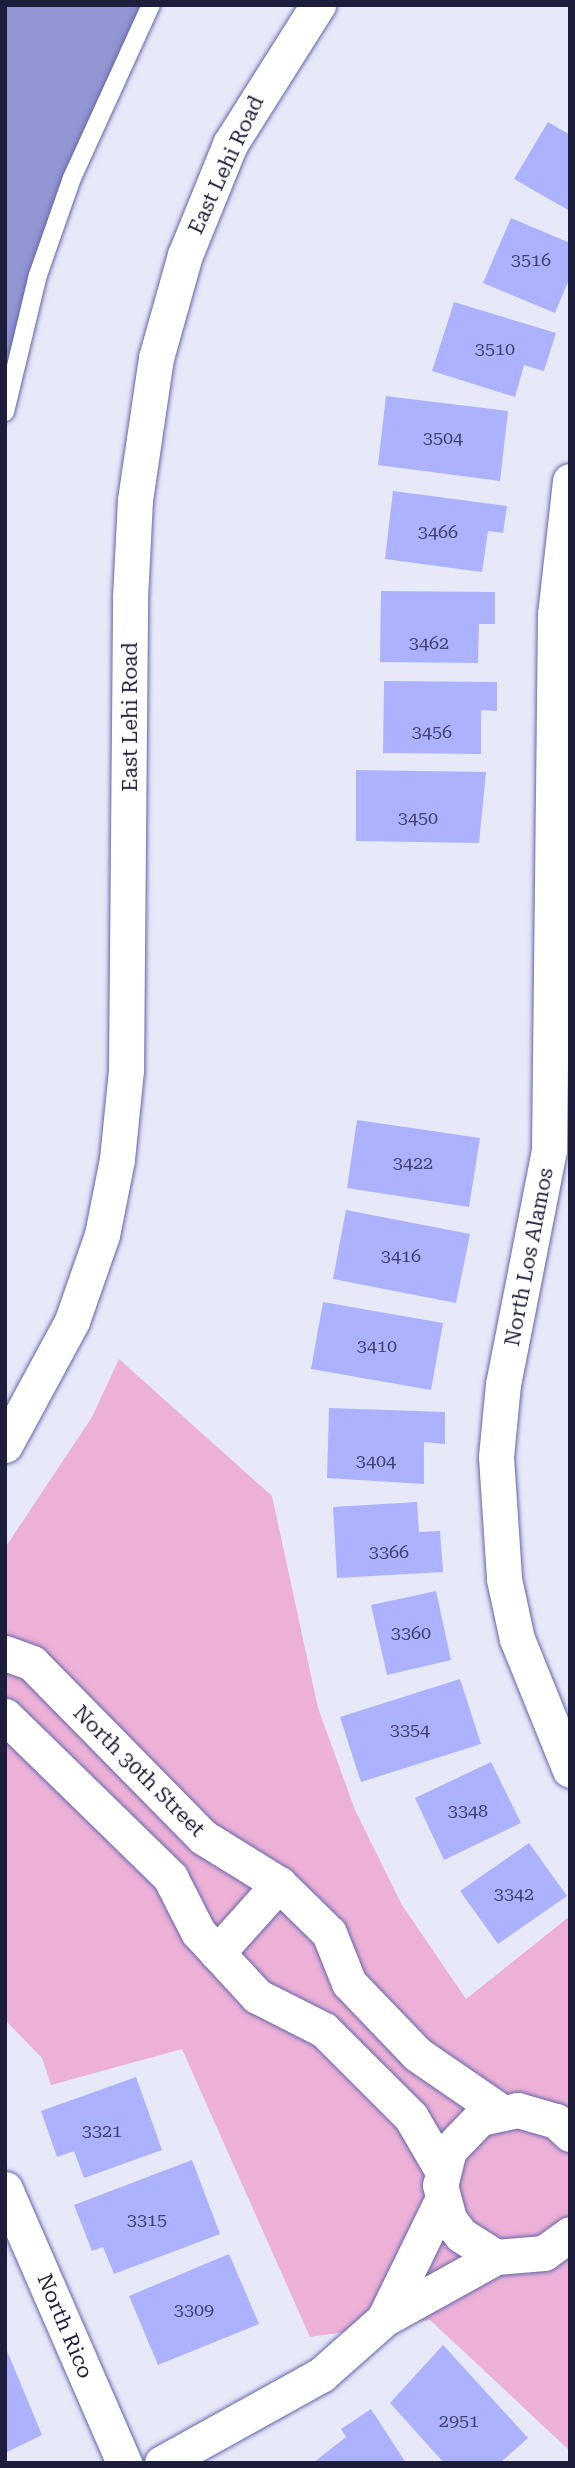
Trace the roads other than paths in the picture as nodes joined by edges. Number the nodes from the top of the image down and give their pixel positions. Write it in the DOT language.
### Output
graph roads {
  1 [pos="151,5"];
  2 [pos="318,5"];
  3 [pos="5,412"];
  4 [pos="570,481"];
  5 [pos="5,1445"];
  6 [pos="5,1653"];
  7 [pos="5,1716"];
  8 [pos="570,1770"];
  9 [pos="279,1884"];
  10 [pos="217,1953"];
  11 [pos="570,2098"];
  12 [pos="500,2111"];
  13 [pos="535,2113"];
  14 [pos="570,2134"];
  15 [pos="442,2185"];
  16 [pos="5,2189"];
  17 [pos="570,2234"];
  18 [pos="496,2256"];
  19 [pos="384,2319"];
  20 [pos="124,2463"];
  21 [pos="162,2463"];
  1 -- 3 [label="lane"];
  2 -- 5 [label="street, East Lehi Road"];
  4 -- 8 [label="street, North Los Alamos"];
  6 -- 9 [label="street, North 30th Street"];
  7 -- 10 [label="street"];
  9 -- 10 [label="street"];
  9 -- 12 [label="street, North 30th Street"];
  10 -- 15 [label="street"];
  11 -- 13 [label="street"];
  12 -- 13 [label="street"];
  12 -- 15 [label="street"];
  13 -- 14 [label="street"];
  15 -- 18 [label="street"];
  15 -- 19 [label="street"];
  16 -- 20 [label="street, North Rico"];
  17 -- 18 [label="street"];
  18 -- 19 [label="street"];
  19 -- 21 [label="street"];
}
